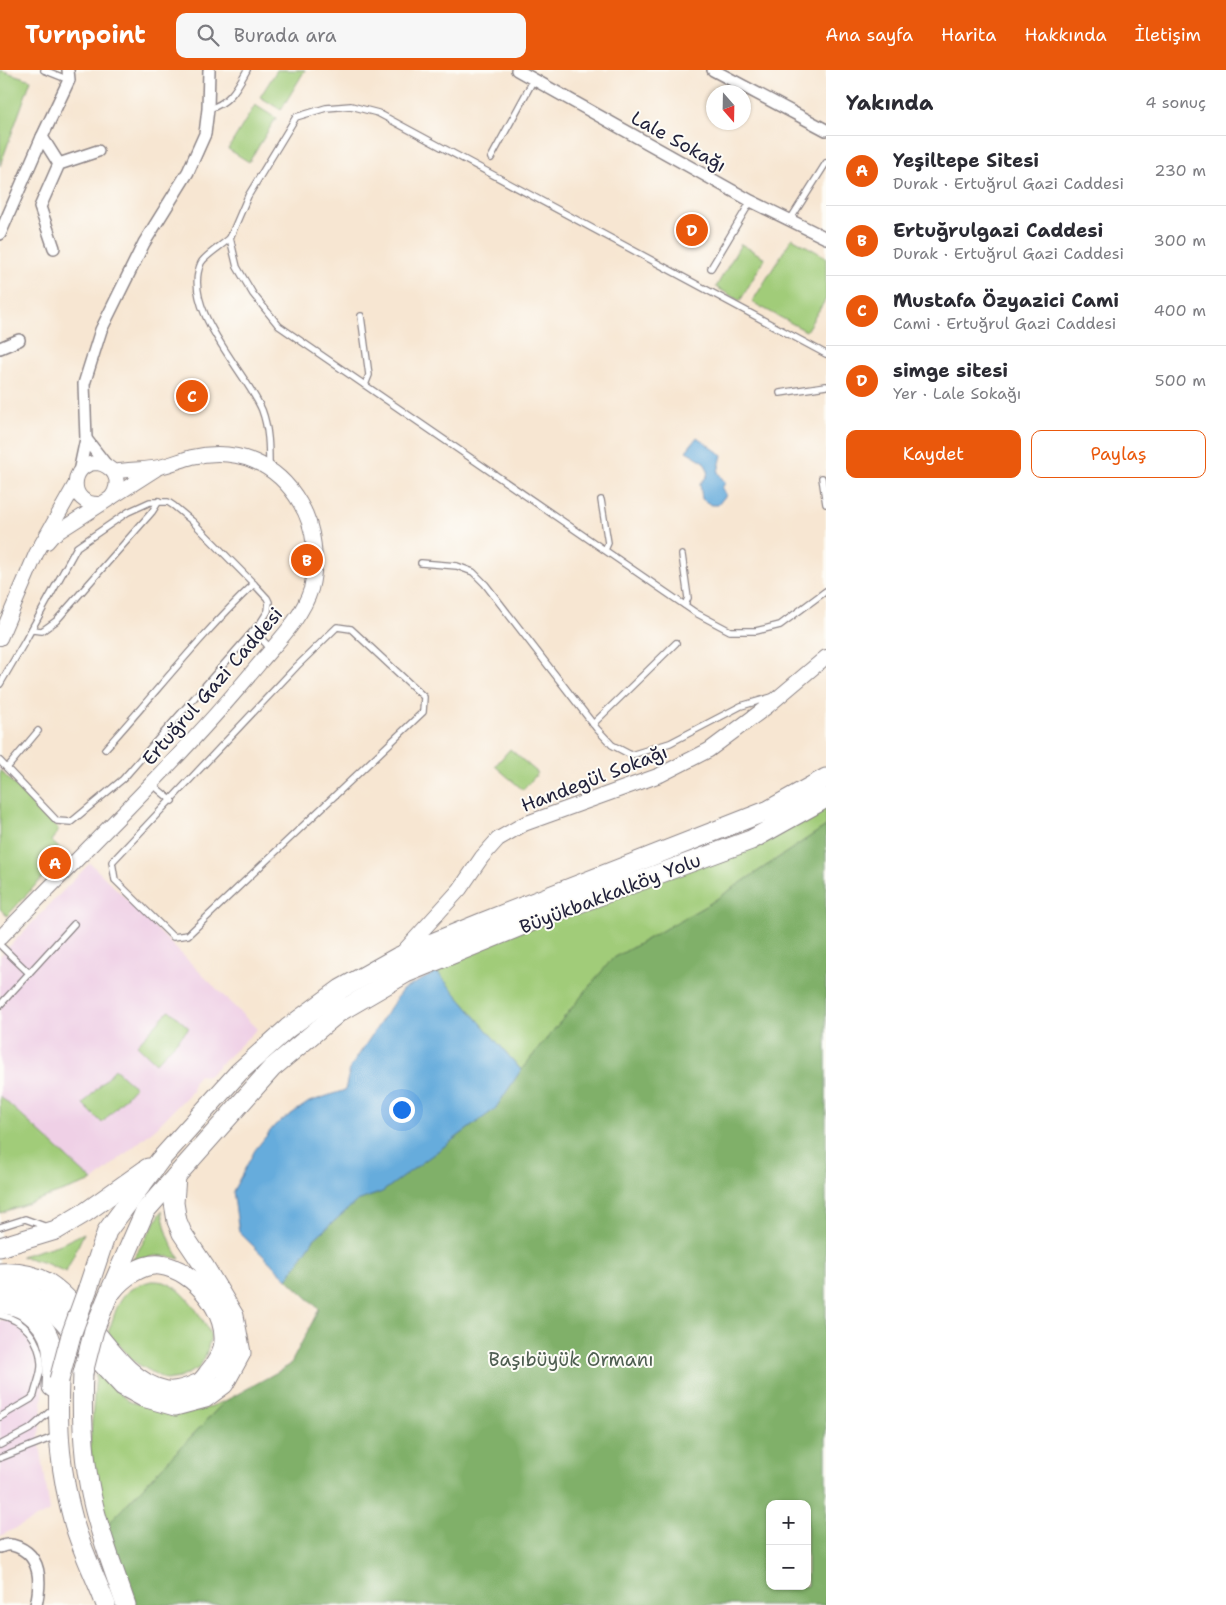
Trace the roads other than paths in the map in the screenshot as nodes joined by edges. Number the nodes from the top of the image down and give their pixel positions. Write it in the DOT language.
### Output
graph roads {
  1 [pos="44,70"];
  2 [pos="209,70"];
  3 [pos="247,70"];
  4 [pos="517,70"];
  5 [pos="713,70"];
  6 [pos="68,75"];
  7 [pos="534,79"];
  8 [pos="208,109"];
  9 [pos="826,130"];
  10 [pos="42,137"];
  11 [pos="98,151"];
  12 [pos="491,158"];
  13 [pos="826,163"];
  14 [pos="59,164"];
  15 [pos="751,201"];
  16 [pos="790,220"];
  17 [pos="0,234"];
  18 [pos="230,238"];
  19 [pos="826,238"];
  20 [pos="54,248"];
  21 [pos="711,268"];
  22 [pos="361,316"];
  23 [pos="19,340"];
  24 [pos="0,348"];
  25 [pos="826,354"];
  26 [pos="365,385"];
  27 [pos="826,386"];
  28 [pos="780,393"];
  29 [pos="86,439"];
  30 [pos="269,467"];
  31 [pos="158,468"];
  32 [pos="110,469"];
  33 [pos="77,478"];
  34 [pos="822,478"];
  35 [pos="601,500"];
  36 [pos="105,501"];
  37 [pos="159,501"];
  38 [pos="826,504"];
  39 [pos="605,550"];
  40 [pos="36,554"];
  41 [pos="682,555"];
  42 [pos="421,563"];
  43 [pos="254,584"];
  44 [pos="826,591"];
  45 [pos="685,605"];
  46 [pos="32,630"];
  47 [pos="254,630"];
  48 [pos="0,638"];
  49 [pos="676,643"];
  50 [pos="271,649"];
  51 [pos="826,657"];
  52 [pos="0,684"];
  53 [pos="783,693"];
  54 [pos="593,724"];
  55 [pos="38,731"];
  56 [pos="105,749"];
  57 [pos="0,761"];
  58 [pos="7,768"];
  59 [pos="826,778"];
  60 [pos="152,784"];
  61 [pos="826,798"];
  62 [pos="172,801"];
  63 [pos="74,924"];
  64 [pos="0,938"];
  65 [pos="0,945"];
  66 [pos="398,958"];
  67 [pos="29,973"];
  68 [pos="391,981"];
  69 [pos="0,1005"];
  70 [pos="160,1160"];
  71 [pos="176,1176"];
  72 [pos="0,1227"];
  73 [pos="56,1230"];
  74 [pos="0,1247"];
  75 [pos="0,1273"];
  76 [pos="0,1288"];
  77 [pos="108,1296"];
  78 [pos="0,1304"];
  79 [pos="0,1316"];
  80 [pos="0,1417"];
  81 [pos="57,1422"];
  82 [pos="0,1445"];
  83 [pos="0,1458"];
  84 [pos="3,1546"];
  85 [pos="36,1605"];
  86 [pos="106,1605"];
  87 [pos="126,1605"];
  1 -- 6 [label="lane"];
  2 -- 8 [label="street"];
  3 -- 8 [label="lane"];
  4 -- 7 [label="street, Lale Sokağı"];
  5 -- 9 [label="street"];
  6 -- 10 [label="street"];
  7 -- 12 [label="lane"];
  7 -- 15 [label="street, Lale Sokağı"];
  8 -- 29 [label="street"];
  10 -- 14 [label="street"];
  10 -- 17 [label="street"];
  11 -- 14 [label="street"];
  13 -- 16 [label="lane"];
  14 -- 20 [label="street"];
  15 -- 16 [label="street, Lale Sokağı"];
  15 -- 21 [label="lane"];
  16 -- 19 [label="street, Lale Sokağı"];
  18 -- 25 [label="lane"];
  18 -- 26 [label="lane"];
  18 -- 30 [label="lane"];
  22 -- 26 [label="lane"];
  23 -- 24 [label="street"];
  26 -- 39 [label="lane"];
  27 -- 28 [label="lane"];
  29 -- 32 [label="street"];
  29 -- 33 [label="street"];
  30 -- 31 [label="street, Ertuğrul Gazi Caddesi"];
  30 -- 50 [label="street, Ertuğrul Gazi Caddesi"];
  31 -- 32 [label="street, Ertuğrul Gazi Caddesi"];
  31 -- 36 [label="street, Ertuğrul Gazi Caddesi"];
  32 -- 33 [label="street"];
  32 -- 36 [label="street"];
  33 -- 36 [label="street"];
  33 -- 40 [label="street"];
  34 -- 38 [label="lane"];
  35 -- 39 [label="lane"];
  36 -- 40 [label="street, Ertuğrul Gazi Caddesi"];
  37 -- 43 [label="lane"];
  37 -- 46 [label="lane"];
  37 -- 46 [label="lane"];
  39 -- 45 [label="lane"];
  40 -- 48 [label="street"];
  41 -- 45 [label="lane"];
  42 -- 54 [label="lane"];
  43 -- 47 [label="lane"];
  43 -- 56 [label="lane"];
  44 -- 45 [label="lane"];
  46 -- 52 [label="lane"];
  47 -- 50 [label="lane"];
  47 -- 58 [label="lane"];
  49 -- 54 [label="lane"];
  50 -- 60 [label="street, Ertuğrul Gazi Caddesi"];
  51 -- 53 [label="street, Handegül Sokağı"];
  53 -- 54 [label="lane"];
  53 -- 66 [label="street, Handegül Sokağı"];
  55 -- 58 [label="lane"];
  57 -- 58 [label="lane"];
  59 -- 66 [label="highway, Büyükbakkalköy Yolu"];
  60 -- 62 [label="lane"];
  60 -- 64 [label="street, Ertuğrul Gazi Caddesi"];
  61 -- 68 [label="highway, Büyükbakkalköy Yolu"];
  62 -- 62 [label="lane"];
  63 -- 67 [label="lane"];
  65 -- 67 [label="lane"];
  66 -- 68 [label="highway"];
  66 -- 70 [label="highway, Büyükbakkalköy Yolu"];
  67 -- 69 [label="lane"];
  68 -- 71 [label="highway, Büyükbakkalköy Yolu"];
  70 -- 73 [label="highway"];
  70 -- 81 [label="highway, bridge"];
  71 -- 76 [label="highway"];
  71 -- 77 [label="highway, Büyükbakkalköy Yolu"];
  72 -- 73 [label="lane"];
  73 -- 74 [label="highway"];
  75 -- 77 [label="highway"];
  77 -- 87 [label="highway, bridge"];
  78 -- 81 [label="highway"];
  79 -- 80 [label="lane"];
  81 -- 82 [label="lane"];
  81 -- 83 [label="lane"];
  81 -- 86 [label="highway"];
  84 -- 85 [label="street"];
}
